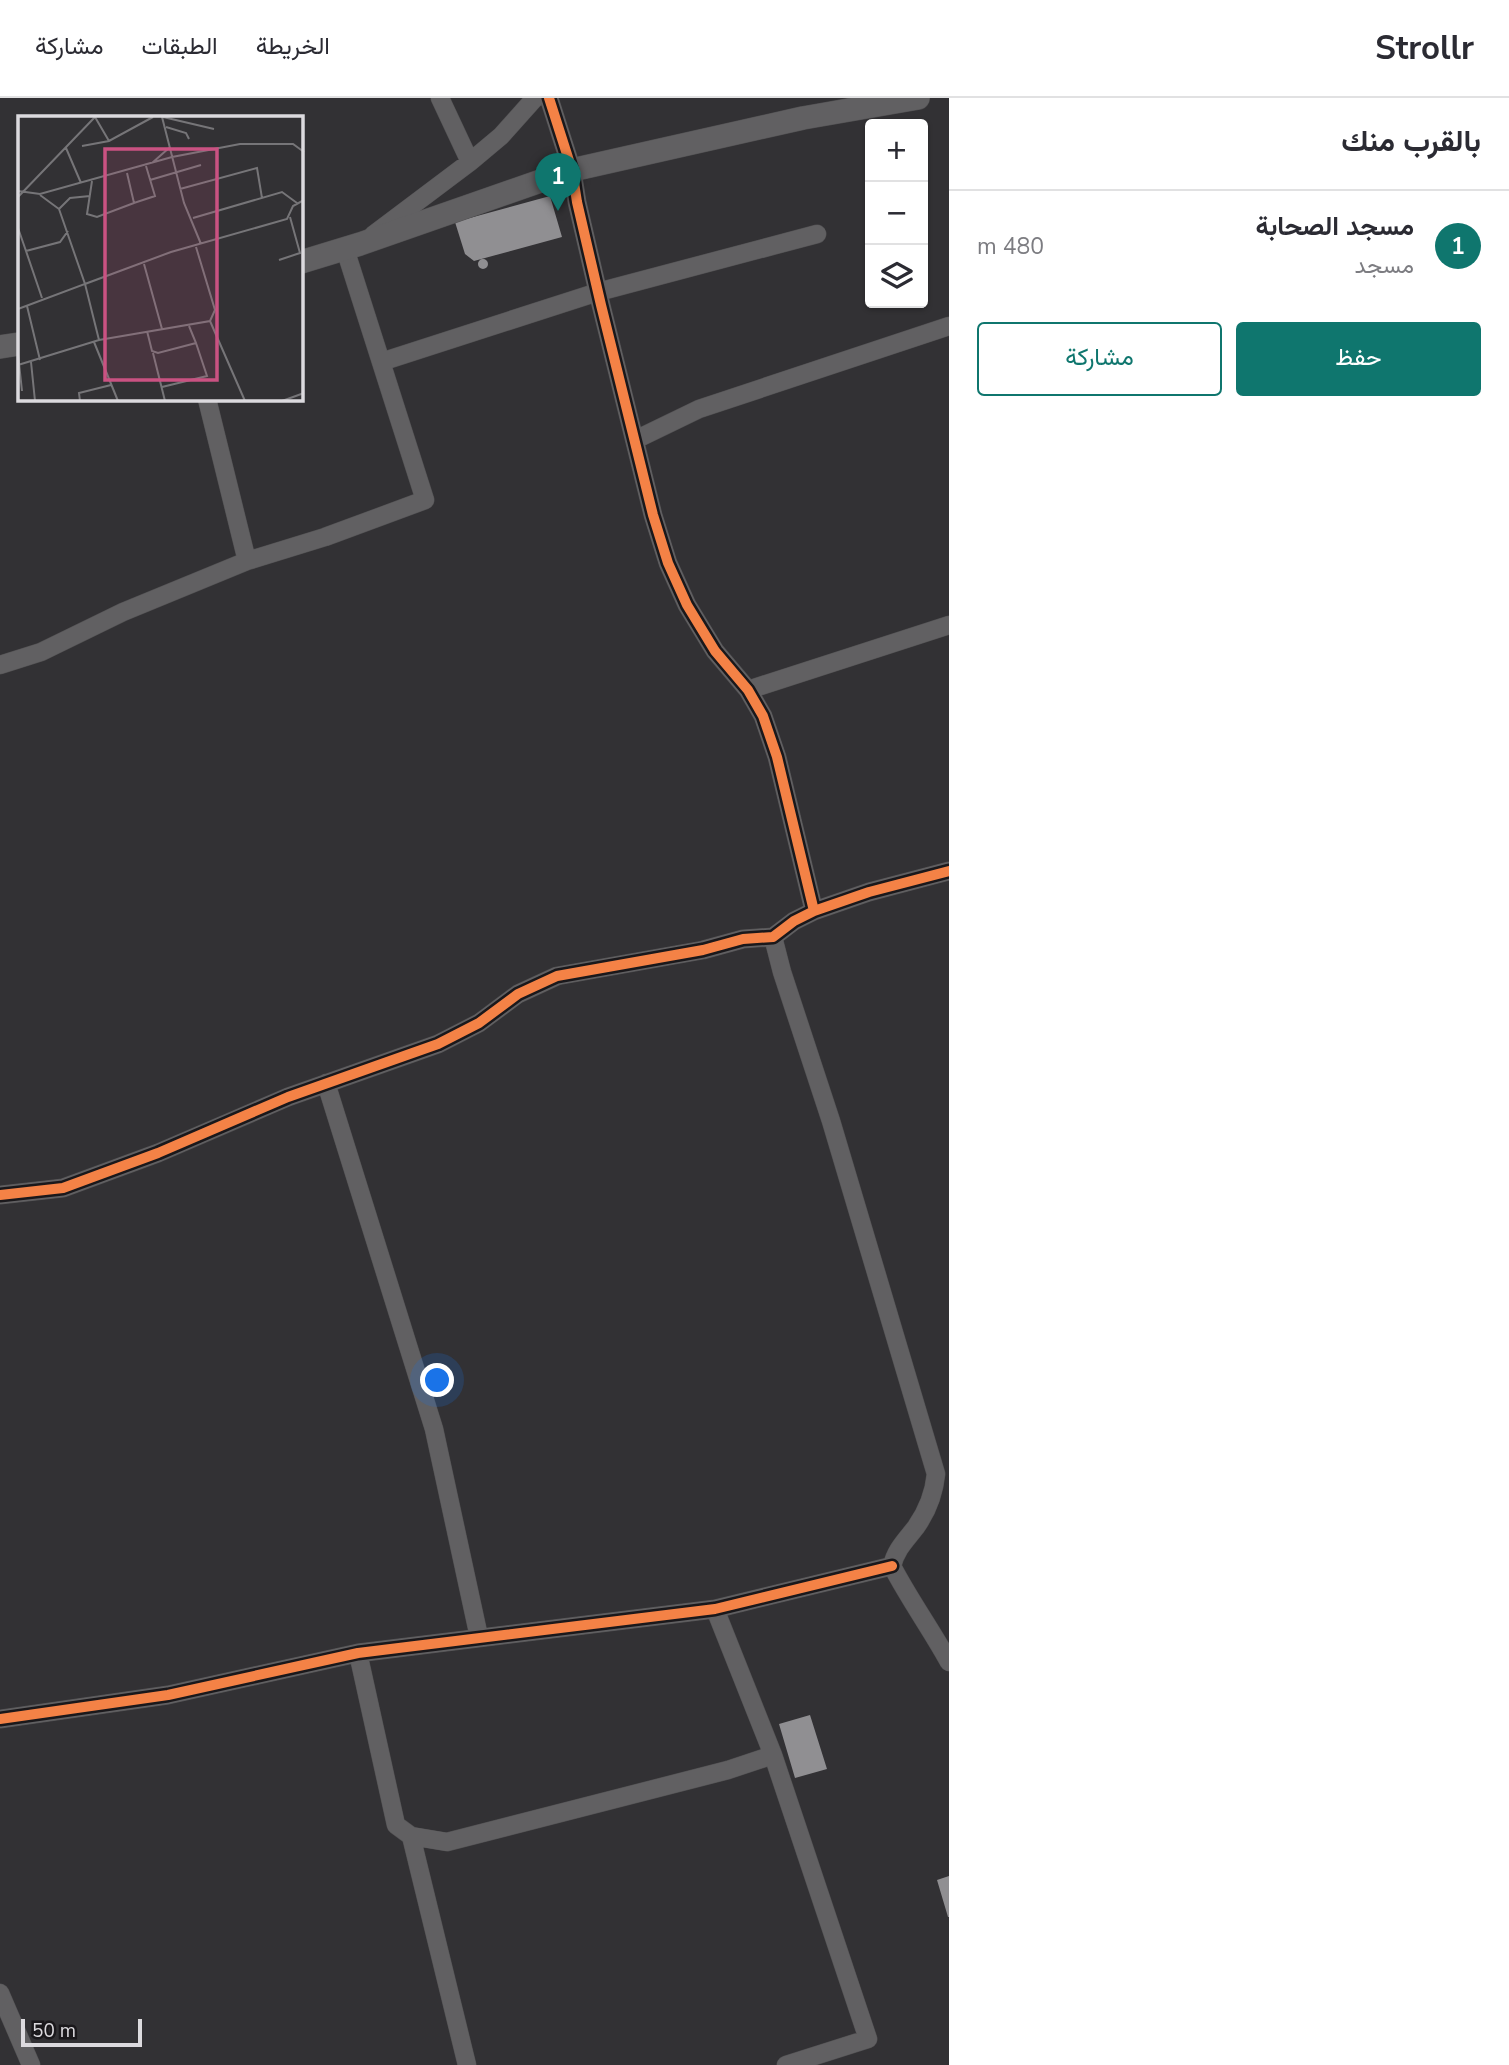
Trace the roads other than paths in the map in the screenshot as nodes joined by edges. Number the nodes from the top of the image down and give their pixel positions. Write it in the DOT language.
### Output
graph roads {
  1 [pos="440,98"];
  2 [pos="536,98"];
  3 [pos="549,98"];
  4 [pos="918,98"];
  5 [pos="470,162"];
  6 [pos="572,170"];
  7 [pos="817,234"];
  8 [pos="353,247"];
  9 [pos="303,261"];
  10 [pos="598,292"];
  11 [pos="949,326"];
  12 [pos="18,344"];
  13 [pos="0,347"];
  14 [pos="381,362"];
  15 [pos="207,401"];
  16 [pos="635,440"];
  17 [pos="247,561"];
  18 [pos="949,625"];
  19 [pos="0,665"];
  20 [pos="748,690"];
  21 [pos="949,871"];
  22 [pos="814,911"];
  23 [pos="773,937"];
  24 [pos="326,1083"];
  25 [pos="0,1195"];
  26 [pos="892,1566"];
  27 [pos="715,1609"];
  28 [pos="480,1637"];
  29 [pos="358,1653"];
  30 [pos="949,1662"];
  31 [pos="0,1719"];
  32 [pos="773,1755"];
  33 [pos="411,1836"];
  34 [pos="0,1993"];
  35 [pos="31,2065"];
  36 [pos="467,2065"];
  37 [pos="786,2065"];
  1 -- 5 [label="street"];
  2 -- 5 [label="street"];
  3 -- 6 [label="street"];
  4 -- 6 [label="street"];
  5 -- 8 [label="street"];
  6 -- 8 [label="street"];
  6 -- 10 [label="street"];
  7 -- 10 [label="street"];
  8 -- 9 [label="street"];
  8 -- 14 [label="street"];
  10 -- 14 [label="street"];
  10 -- 16 [label="street"];
  11 -- 16 [label="street"];
  12 -- 13 [label="street"];
  14 -- 17 [label="street"];
  15 -- 17 [label="street"];
  16 -- 20 [label="street"];
  17 -- 19 [label="street"];
  18 -- 20 [label="street"];
  20 -- 22 [label="street"];
  21 -- 22 [label="street"];
  22 -- 23 [label="street"];
  23 -- 24 [label="street"];
  23 -- 26 [label="street"];
  24 -- 25 [label="street"];
  24 -- 28 [label="street"];
  26 -- 27 [label="street"];
  26 -- 30 [label="street"];
  27 -- 28 [label="street"];
  27 -- 32 [label="street"];
  28 -- 29 [label="street"];
  29 -- 31 [label="street"];
  29 -- 33 [label="street"];
  32 -- 33 [label="street"];
  32 -- 37 [label="street"];
  33 -- 36 [label="street"];
  34 -- 35 [label="street"];
}
